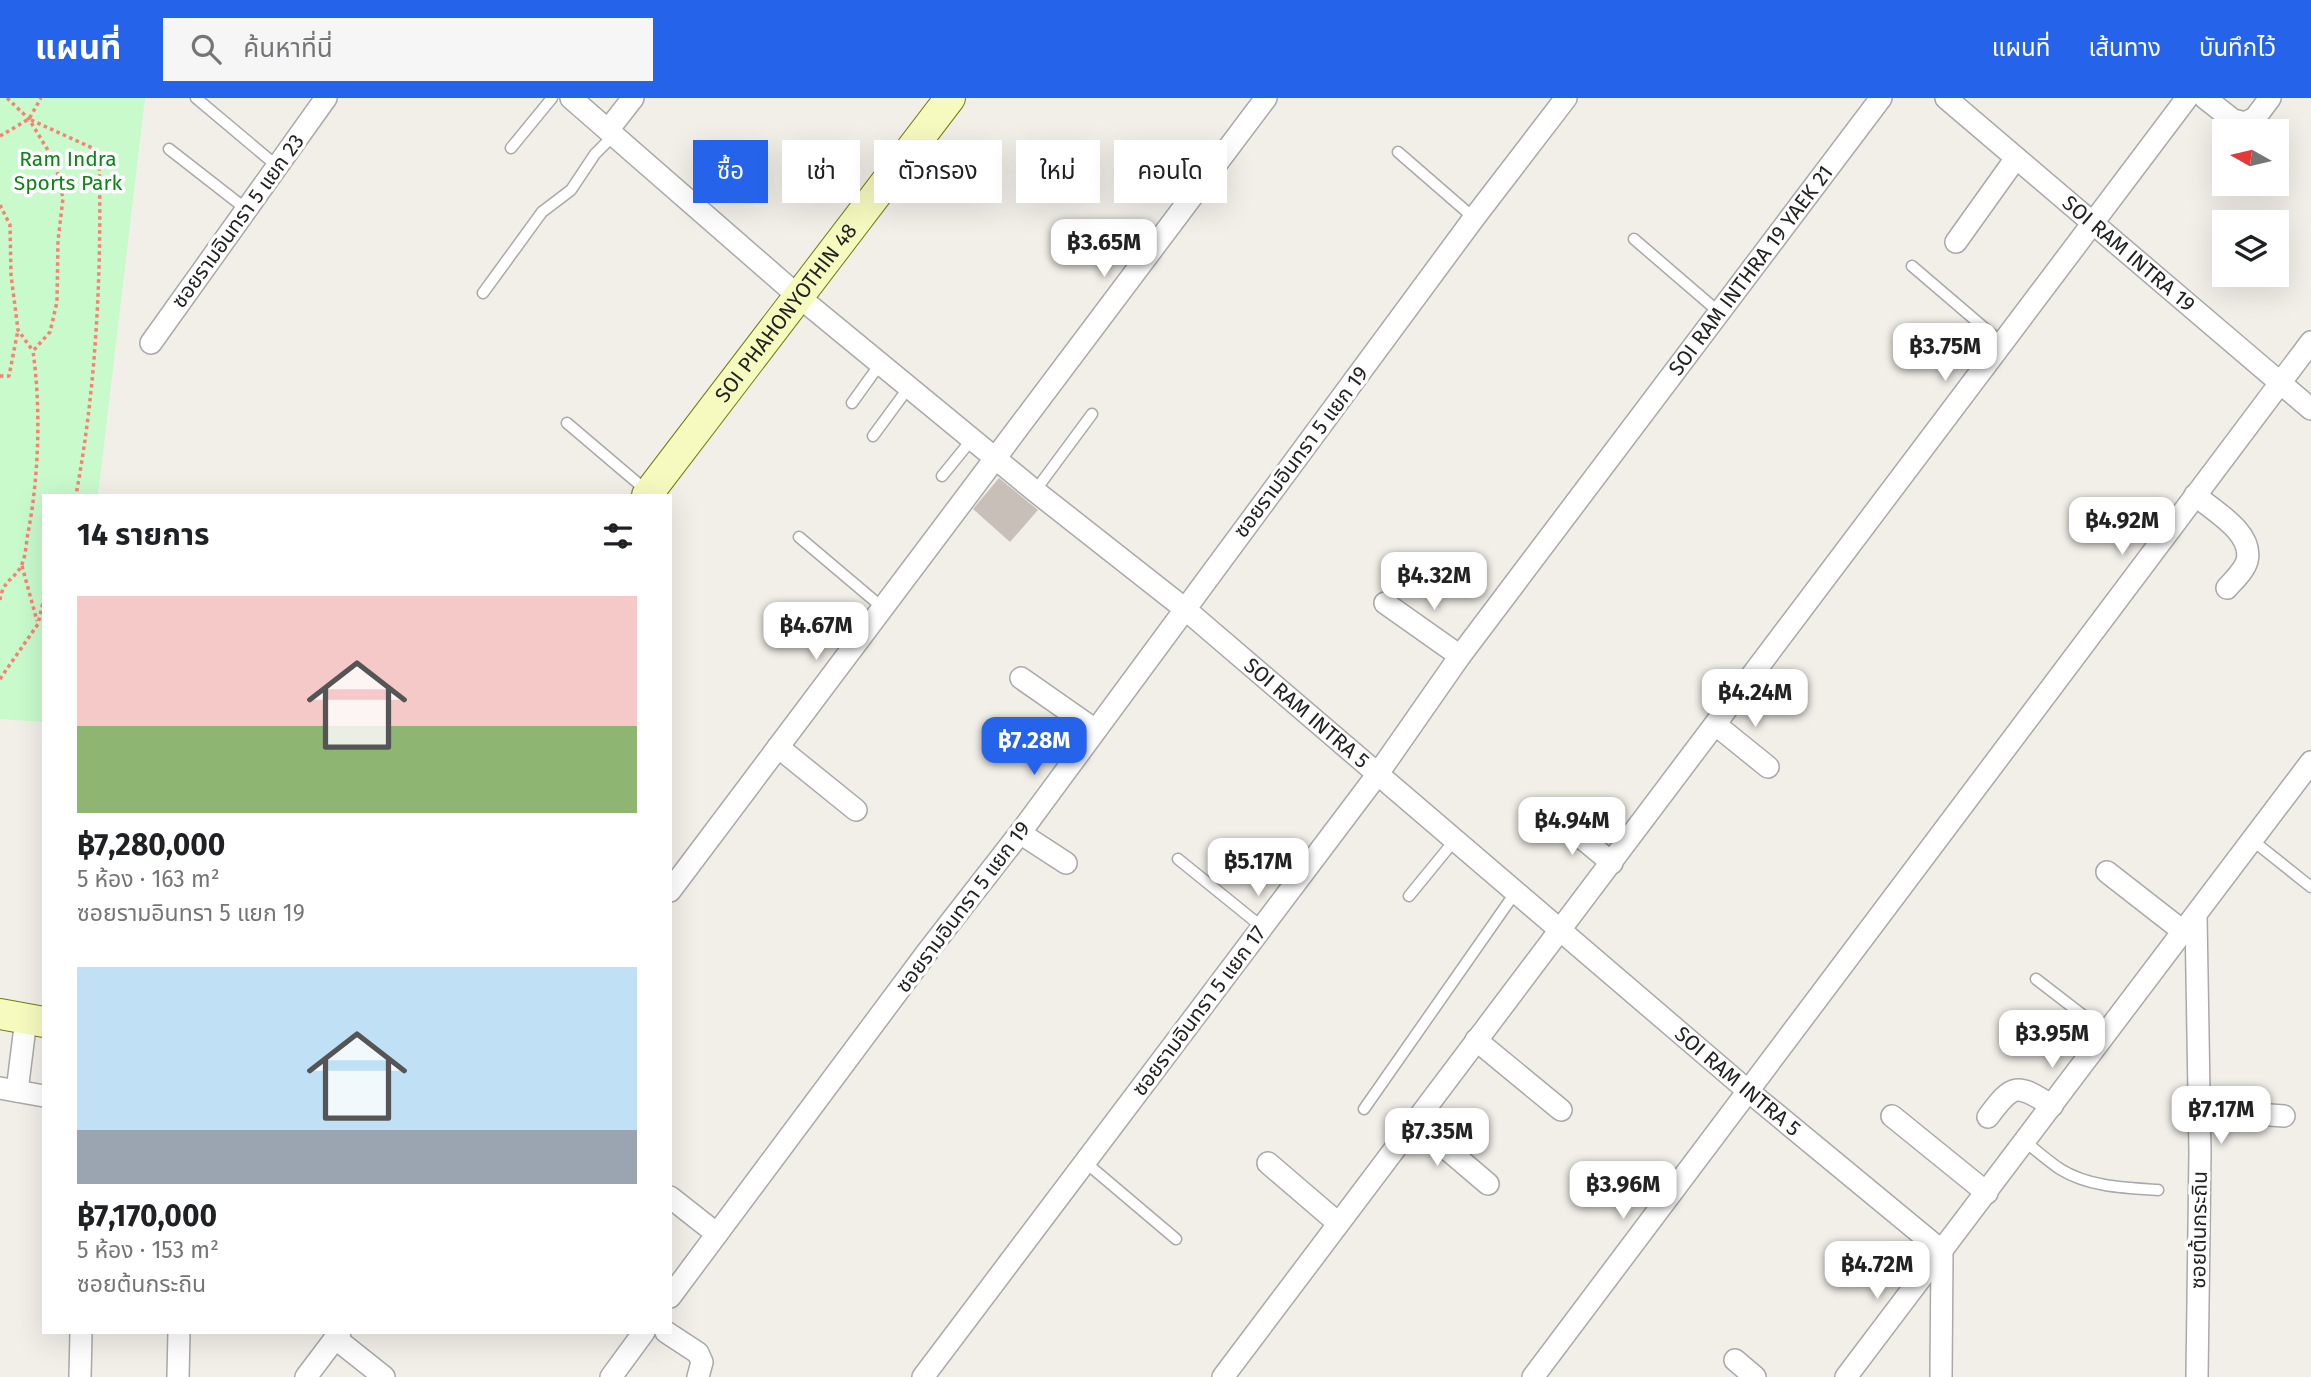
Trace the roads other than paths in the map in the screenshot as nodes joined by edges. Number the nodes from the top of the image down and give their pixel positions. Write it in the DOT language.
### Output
graph roads {
  1 [pos="196,98"];
  2 [pos="327,98"];
  3 [pos="552,98"];
  4 [pos="571,98"];
  5 [pos="633,98"];
  6 [pos="950,98"];
  7 [pos="1266,98"];
  8 [pos="1566,98"];
  9 [pos="1881,98"];
  10 [pos="1946,98"];
  11 [pos="2187,98"];
  12 [pos="2205,98"];
  13 [pos="2270,98"];
  14 [pos="611,132"];
  15 [pos="511,148"];
  16 [pos="169,149"];
  17 [pos="1398,152"];
  18 [pos="2016,158"];
  19 [pos="277,166"];
  20 [pos="246,209"];
  21 [pos="1474,218"];
  22 [pos="2091,224"];
  23 [pos="1634,239"];
  24 [pos="1956,242"];
  25 [pos="1912,266"];
  26 [pos="483,293"];
  27 [pos="798,296"];
  28 [pos="1720,314"];
  29 [pos="2002,342"];
  30 [pos="2311,342"];
  31 [pos="150,343"];
  32 [pos="880,364"];
  33 [pos="2281,383"];
  34 [pos="909,387"];
  35 [pos="852,403"];
  36 [pos="2311,409"];
  37 [pos="1092,414"];
  38 [pos="567,423"];
  39 [pos="873,436"];
  40 [pos="973,439"];
  41 [pos="1622,441"];
  42 [pos="996,458"];
  43 [pos="942,476"];
  44 [pos="1035,491"];
  45 [pos="648,494"];
  46 [pos="2196,495"];
  47 [pos="799,537"];
  48 [pos="2227,588"];
  49 [pos="1385,603"];
  50 [pos="883,608"];
  51 [pos="1185,609"];
  52 [pos="1460,656"];
  53 [pos="1021,678"];
  54 [pos="1716,724"];
  55 [pos="1094,729"];
  56 [pos="778,747"];
  57 [pos="2311,762"];
  58 [pos="1768,767"];
  59 [pos="1377,775"];
  60 [pos="856,810"];
  61 [pos="1559,819"];
  62 [pos="1020,833"];
  63 [pos="2252,840"];
  64 [pos="1454,841"];
  65 [pos="1178,859"];
  66 [pos="1066,863"];
  67 [pos="1612,863"];
  68 [pos="2107,872"];
  69 [pos="2311,887"];
  70 [pos="672,888"];
  71 [pos="1515,893"];
  72 [pos="1409,895"];
  73 [pos="2190,924"];
  74 [pos="1262,927"];
  75 [pos="1561,930"];
  76 [pos="2036,979"];
  77 [pos="23,1019"];
  78 [pos="2106,1033"];
  79 [pos="1476,1040"];
  80 [pos="9,1090"];
  81 [pos="1747,1090"];
  82 [pos="42,1096"];
  83 [pos="2052,1106"];
  84 [pos="1364,1109"];
  85 [pos="1561,1110"];
  86 [pos="2199,1110"];
  87 [pos="1892,1116"];
  88 [pos="2284,1116"];
  89 [pos="1988,1117"];
  90 [pos="1414,1121"];
  91 [pos="2024,1141"];
  92 [pos="1085,1162"];
  93 [pos="1268,1163"];
  94 [pos="1488,1184"];
  95 [pos="2158,1190"];
  96 [pos="1987,1193"];
  97 [pos="672,1199"];
  98 [pos="1338,1223"];
  99 [pos="717,1234"];
  100 [pos="1176,1239"];
  101 [pos="1942,1251"];
  102 [pos="672,1294"];
  103 [pos="81,1334"];
  104 [pos="179,1334"];
  105 [pos="643,1334"];
  106 [pos="669,1334"];
  107 [pos="338,1335"];
  108 [pos="1735,1360"];
  109 [pos="80,1377"];
  110 [pos="178,1377"];
  111 [pos="306,1377"];
  112 [pos="384,1377"];
  113 [pos="611,1377"];
  114 [pos="698,1377"];
  115 [pos="923,1377"];
  116 [pos="1223,1377"];
  117 [pos="1533,1377"];
  118 [pos="1755,1377"];
  119 [pos="1846,1377"];
  120 [pos="1941,1377"];
  121 [pos="2197,1377"];
  1 -- 19 [label="lane"];
  2 -- 19 [label="street, ซอยรามอินทรา 5 แยก 23"];
  3 -- 15 [label="lane"];
  4 -- 14 [label="street, SOI RAM INTRA 5"];
  5 -- 14 [label="street"];
  6 -- 27 [label="street, SOI PHAHONYOTHIN 48"];
  7 -- 42 [label="street"];
  8 -- 21 [label="street, ซอยรามอินทรา 5 แยก 19"];
  9 -- 28 [label="street, SOI RAM INTHRA 19 YAEK 21"];
  10 -- 18 [label="street, SOI RAM INTRA 19"];
  11 -- 22 [label="street"];
  12 -- 13 [label="street"];
  14 -- 26 [label="lane"];
  14 -- 27 [label="street, SOI RAM INTRA 5"];
  16 -- 20 [label="lane"];
  17 -- 21 [label="lane"];
  18 -- 22 [label="street, SOI RAM INTRA 19"];
  18 -- 24 [label="street"];
  19 -- 20 [label="street, ซอยรามอินทรา 5 แยก 23"];
  20 -- 31 [label="street, ซอยรามอินทรา 5 แยก 23"];
  21 -- 51 [label="street, ซอยรามอินทรา 5 แยก 19"];
  22 -- 29 [label="street"];
  22 -- 33 [label="street, SOI RAM INTRA 19"];
  23 -- 28 [label="lane"];
  25 -- 29 [label="lane"];
  27 -- 32 [label="street, SOI RAM INTRA 5"];
  27 -- 45 [label="street, SOI PHAHONYOTHIN 48"];
  28 -- 41 [label="street, SOI RAM INTHRA 19 YAEK 21"];
  29 -- 54 [label="street"];
  30 -- 33 [label="street"];
  32 -- 34 [label="street, SOI RAM INTRA 5"];
  32 -- 35 [label="lane"];
  33 -- 36 [label="street, SOI RAM INTRA 19"];
  33 -- 46 [label="street"];
  34 -- 39 [label="lane"];
  34 -- 40 [label="street, SOI RAM INTRA 5"];
  37 -- 44 [label="lane"];
  38 -- 45 [label="lane"];
  40 -- 42 [label="street, SOI RAM INTRA 5"];
  40 -- 43 [label="lane"];
  41 -- 52 [label="street, ซอยรามอินทรา 5 แยก 17"];
  42 -- 44 [label="street, SOI RAM INTRA 5"];
  42 -- 50 [label="street"];
  44 -- 51 [label="street, SOI RAM INTRA 5"];
  46 -- 48 [label="street"];
  46 -- 81 [label="street"];
  47 -- 50 [label="lane"];
  49 -- 52 [label="street"];
  50 -- 56 [label="street"];
  51 -- 55 [label="street, ซอยรามอินทรา 5 แยก 19"];
  51 -- 59 [label="street, SOI RAM INTRA 5"];
  52 -- 59 [label="street, ซอยรามอินทรา 5 แยก 17"];
  53 -- 55 [label="street"];
  54 -- 58 [label="street"];
  54 -- 67 [label="street"];
  55 -- 62 [label="street, ซอยรามอินทรา 5 แยก 19"];
  56 -- 60 [label="street"];
  56 -- 70 [label="street"];
  57 -- 63 [label="street"];
  59 -- 64 [label="street, SOI RAM INTRA 5"];
  59 -- 74 [label="street, ซอยรามอินทรา 5 แยก 17"];
  61 -- 67 [label="street"];
  62 -- 66 [label="street"];
  62 -- 99 [label="street, ซอยรามอินทรา 5 แยก 19"];
  63 -- 69 [label="lane"];
  63 -- 73 [label="street"];
  64 -- 71 [label="street, SOI RAM INTRA 5"];
  64 -- 72 [label="lane"];
  65 -- 74 [label="lane"];
  67 -- 75 [label="street"];
  68 -- 73 [label="street"];
  71 -- 75 [label="street, SOI RAM INTRA 5"];
  71 -- 84 [label="lane"];
  73 -- 78 [label="street"];
  73 -- 86 [label="street, ซอยต้นกระถิน"];
  74 -- 92 [label="street, ซอยรามอินทรา 5 แยก 17"];
  75 -- 79 [label="street"];
  75 -- 81 [label="street, SOI RAM INTRA 5"];
  76 -- 78 [label="lane"];
  77 -- 80 [label="street"];
  78 -- 83 [label="street"];
  79 -- 85 [label="street"];
  79 -- 90 [label="street"];
  80 -- 82 [label="street"];
  81 -- 101 [label="street, SOI RAM INTRA 5"];
  81 -- 117 [label="street"];
  83 -- 89 [label="street"];
  83 -- 91 [label="street"];
  86 -- 88 [label="street"];
  86 -- 121 [label="street, ซอยต้นกระถิน"];
  87 -- 96 [label="street"];
  90 -- 94 [label="street"];
  90 -- 98 [label="street"];
  91 -- 95 [label="lane"];
  91 -- 96 [label="street"];
  92 -- 100 [label="lane"];
  92 -- 115 [label="street, ซอยรามอินทรา 5 แยก 17"];
  93 -- 98 [label="street"];
  96 -- 101 [label="street"];
  97 -- 99 [label="street"];
  98 -- 116 [label="street"];
  99 -- 102 [label="street, ซอยรามอินทรา 5 แยก 19"];
  101 -- 119 [label="street"];
  101 -- 120 [label="street"];
  103 -- 109 [label="street"];
  104 -- 110 [label="street"];
  105 -- 113 [label="street"];
  106 -- 114 [label="street"];
  107 -- 111 [label="street"];
  107 -- 112 [label="street"];
  108 -- 118 [label="street"];
}
